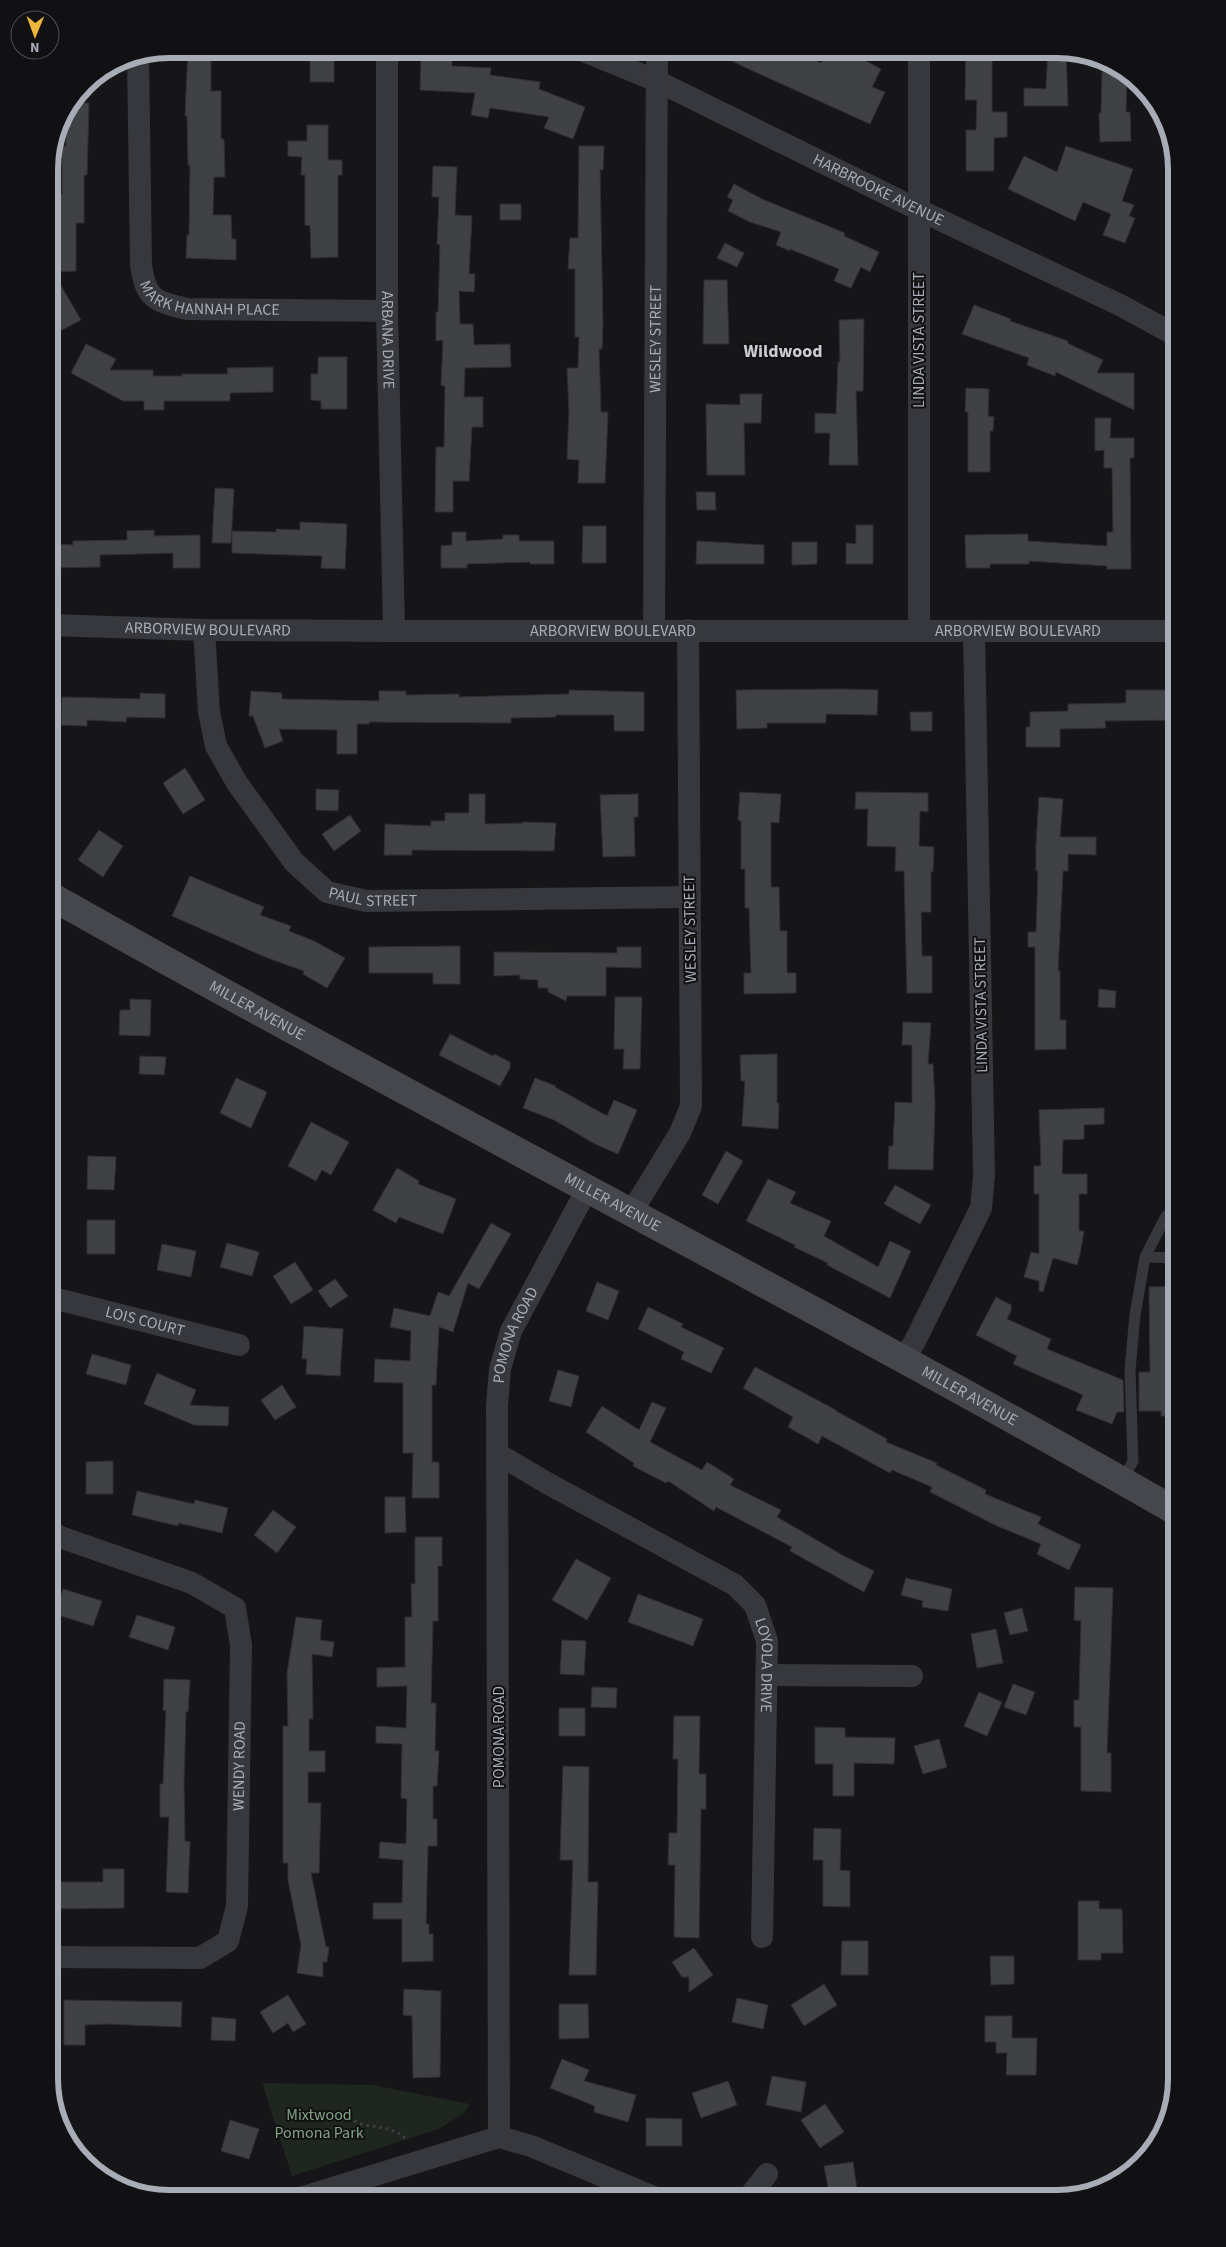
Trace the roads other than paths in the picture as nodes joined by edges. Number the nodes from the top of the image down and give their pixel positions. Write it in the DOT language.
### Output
graph roads {
  1 [pos="386,58"];
  2 [pos="601,58"];
  3 [pos="657,58"];
  4 [pos="919,58"];
  5 [pos="138,62"];
  6 [pos="658,81"];
  7 [pos="919,210"];
  8 [pos="387,312"];
  9 [pos="1168,331"];
  10 [pos="58,625"];
  11 [pos="204,630"];
  12 [pos="654,630"];
  13 [pos="688,630"];
  14 [pos="920,630"];
  15 [pos="394,631"];
  16 [pos="974,631"];
  17 [pos="1168,631"];
  18 [pos="690,897"];
  19 [pos="58,905"];
  20 [pos="588,1189"];
  21 [pos="631,1213"];
  22 [pos="1168,1216"];
  23 [pos="1145,1257"];
  24 [pos="1168,1258"];
  25 [pos="58,1299"];
  26 [pos="240,1345"];
  27 [pos="903,1359"];
  28 [pos="498,1454"];
  29 [pos="1122,1481"];
  30 [pos="1168,1507"];
  31 [pos="58,1536"];
  32 [pos="767,1676"];
  33 [pos="912,1676"];
  34 [pos="762,1937"];
  35 [pos="58,1957"];
  36 [pos="499,2137"];
  37 [pos="767,2174"];
  38 [pos="329,2189"];
  39 [pos="636,2190"];
  40 [pos="755,2190"];
  1 -- 8 [label="street, ARBANA DRIVE"];
  2 -- 6 [label="street, HARBROOKE AVENUE"];
  3 -- 6 [label="street, WESLEY STREET"];
  4 -- 7 [label="street, LINDA VISTA STREET"];
  5 -- 8 [label="street, MARK HANNAH PLACE"];
  6 -- 7 [label="street, HARBROOKE AVENUE"];
  6 -- 12 [label="street, WESLEY STREET"];
  7 -- 9 [label="street, HARBROOKE AVENUE"];
  7 -- 14 [label="street, LINDA VISTA STREET"];
  8 -- 15 [label="street, ARBANA DRIVE"];
  10 -- 11 [label="street, ARBORVIEW BOULEVARD"];
  11 -- 15 [label="street, ARBORVIEW BOULEVARD"];
  11 -- 18 [label="street, PAUL STREET"];
  12 -- 13 [label="street, ARBORVIEW BOULEVARD"];
  12 -- 15 [label="street, ARBORVIEW BOULEVARD"];
  13 -- 14 [label="street, ARBORVIEW BOULEVARD"];
  13 -- 18 [label="street, WESLEY STREET"];
  14 -- 16 [label="street, ARBORVIEW BOULEVARD"];
  16 -- 17 [label="street, ARBORVIEW BOULEVARD"];
  16 -- 27 [label="street, LINDA VISTA STREET"];
  18 -- 21 [label="street, WESLEY STREET"];
  19 -- 20 [label="main road, MILLER AVENUE"];
  20 -- 21 [label="main road, MILLER AVENUE"];
  20 -- 28 [label="street, POMONA ROAD"];
  21 -- 27 [label="main road, MILLER AVENUE"];
  22 -- 23 [label="lane"];
  23 -- 24 [label="lane"];
  23 -- 29 [label="lane"];
  25 -- 26 [label="street, LOIS COURT"];
  27 -- 29 [label="main road, MILLER AVENUE"];
  28 -- 32 [label="street, LOYOLA DRIVE"];
  28 -- 36 [label="street, POMONA ROAD"];
  29 -- 30 [label="main road, MILLER AVENUE"];
  31 -- 35 [label="street, WENDY ROAD"];
  32 -- 33 [label="street"];
  32 -- 34 [label="street, LOYOLA DRIVE"];
  36 -- 38 [label="street"];
  36 -- 39 [label="street"];
  37 -- 40 [label="street"];
}
